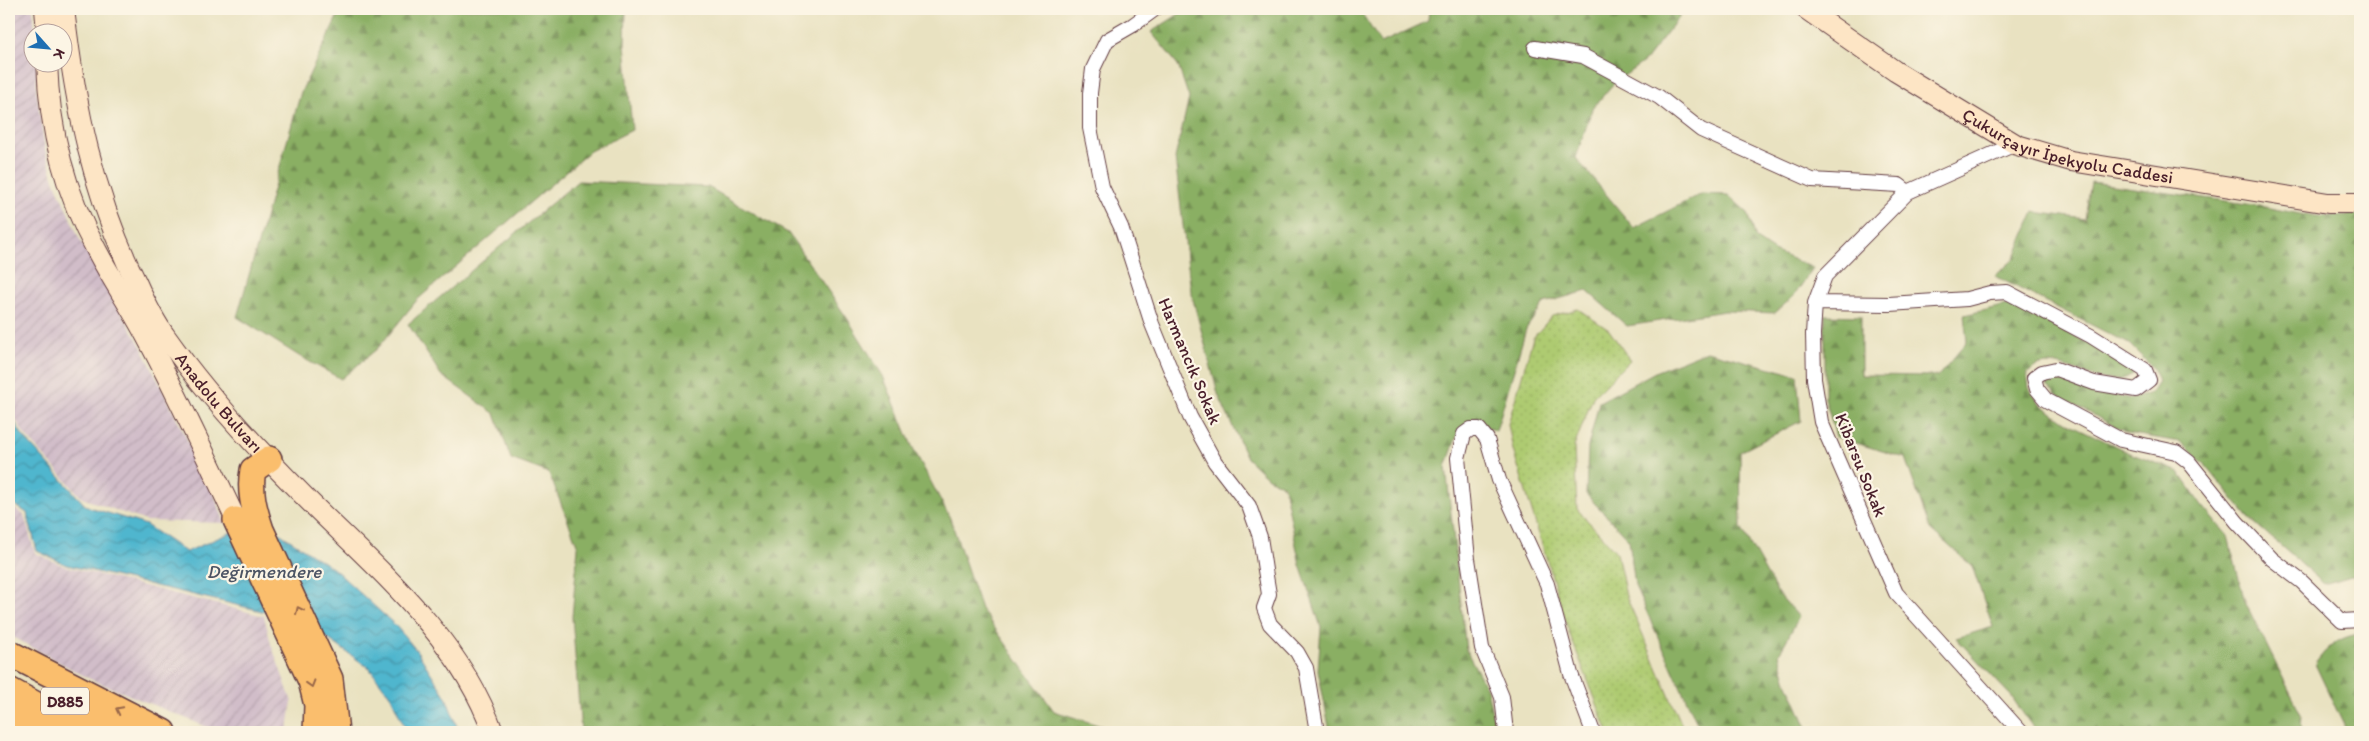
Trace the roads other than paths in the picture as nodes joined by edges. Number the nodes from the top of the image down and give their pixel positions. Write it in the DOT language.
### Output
graph roads {
  1 [pos="45,9"];
  2 [pos="64,9"];
  3 [pos="1155,9"];
  4 [pos="1806,9"];
  5 [pos="46,22"];
  6 [pos="1536,48"];
  7 [pos="48,72"];
  8 [pos="2015,144"];
  9 [pos="1908,192"];
  10 [pos="2360,203"];
  11 [pos="1815,303"];
  12 [pos="268,458"];
  13 [pos="245,515"];
  14 [pos="2360,620"];
  15 [pos="9,654"];
  16 [pos="9,668"];
  17 [pos="9,690"];
  18 [pos="9,710"];
  19 [pos="43,732"];
  20 [pos="86,732"];
  21 [pos="123,732"];
  22 [pos="163,732"];
  23 [pos="316,732"];
  24 [pos="336,732"];
  25 [pos="493,732"];
  26 [pos="1317,732"];
  27 [pos="1506,732"];
  28 [pos="1593,732"];
  29 [pos="2021,732"];
  1 -- 5 [label="street"];
  2 -- 12 [label="street, Anadolu Bulvarı"];
  3 -- 26 [label="street, Harmancık Sokak"];
  4 -- 8 [label="street, Çukurçayır İpekyolu Caddesi"];
  6 -- 9 [label="street"];
  7 -- 13 [label="street, Anadolu Bulvarı"];
  8 -- 9 [label="street, Kibarsu Sokak"];
  8 -- 10 [label="street, Çukurçayır İpekyolu Caddesi"];
  9 -- 11 [label="street, Kibarsu Sokak"];
  11 -- 14 [label="street"];
  11 -- 29 [label="street, Kibarsu Sokak"];
  12 -- 13 [label="highway"];
  12 -- 25 [label="street, Anadolu Bulvarı"];
  13 -- 23 [label="highway, one-way"];
  24 -- 13 [label="highway, one-way"];
  22 -- 15 [label="highway, one-way"];
  16 -- 21 [label="highway, D885"];
  17 -- 20 [label="highway, D885"];
  18 -- 19 [label="highway"];
  27 -- 28 [label="street"];
}
